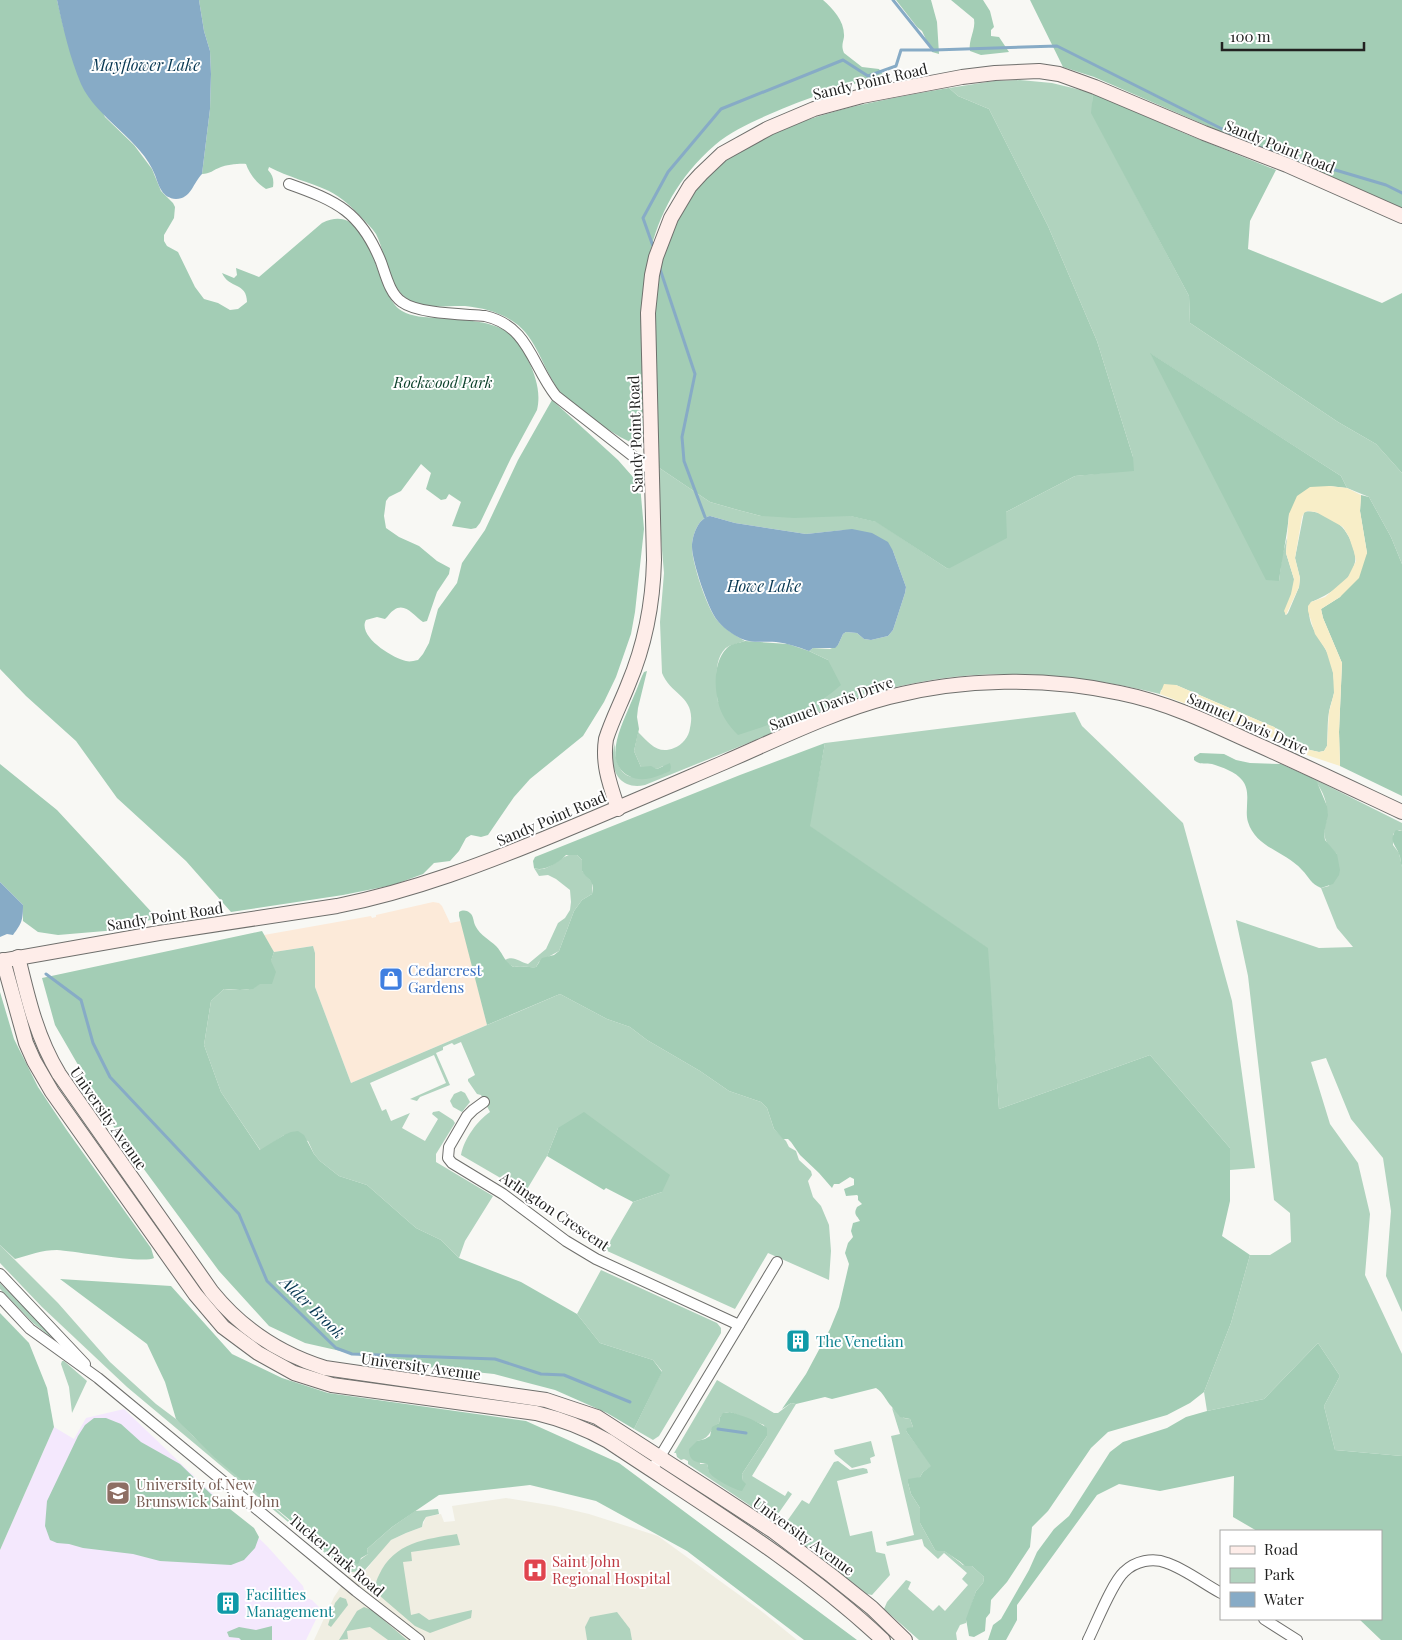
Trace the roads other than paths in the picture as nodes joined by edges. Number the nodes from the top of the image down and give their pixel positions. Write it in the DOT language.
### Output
graph roads {
  1 [pos="289,184"];
  2 [pos="1402,216"];
  3 [pos="652,471"];
  4 [pos="618,809"];
  5 [pos="1402,812"];
  6 [pos="18,957"];
  7 [pos="1,960"];
  8 [pos="484,1102"];
  9 [pos="777,1262"];
  10 [pos="0,1274"];
  11 [pos="0,1297"];
  12 [pos="739,1324"];
  13 [pos="98,1378"];
  14 [pos="660,1457"];
  15 [pos="652,1470"];
  16 [pos="1220,1593"];
  17 [pos="1266,1620"];
  18 [pos="419,1640"];
  19 [pos="883,1640"];
  20 [pos="905,1640"];
  21 [pos="1088,1640"];
  22 [pos="1297,1640"];
  1 -- 3 [label="street"];
  2 -- 3 [label="main road, Sandy Point Road"];
  3 -- 4 [label="main road, Sandy Point Road"];
  4 -- 5 [label="main road, Samuel Davis Drive"];
  4 -- 6 [label="main road, Sandy Point Road"];
  6 -- 7 [label="main road, Sandy Point Road"];
  6 -- 14 [label="main road, University Avenue"];
  7 -- 15 [label="main road, University Avenue"];
  8 -- 12 [label="street, Arlington Crescent"];
  9 -- 12 [label="street"];
  10 -- 13 [label="street, Tucker Park Road"];
  11 -- 13 [label="street, Tucker Park Road"];
  12 -- 14 [label="street"];
  13 -- 18 [label="street, Tucker Park Road"];
  14 -- 15 [label="street"];
  14 -- 20 [label="main road, University Avenue"];
  15 -- 19 [label="main road, University Avenue"];
  16 -- 21 [label="street"];
  17 -- 22 [label="street"];
}
